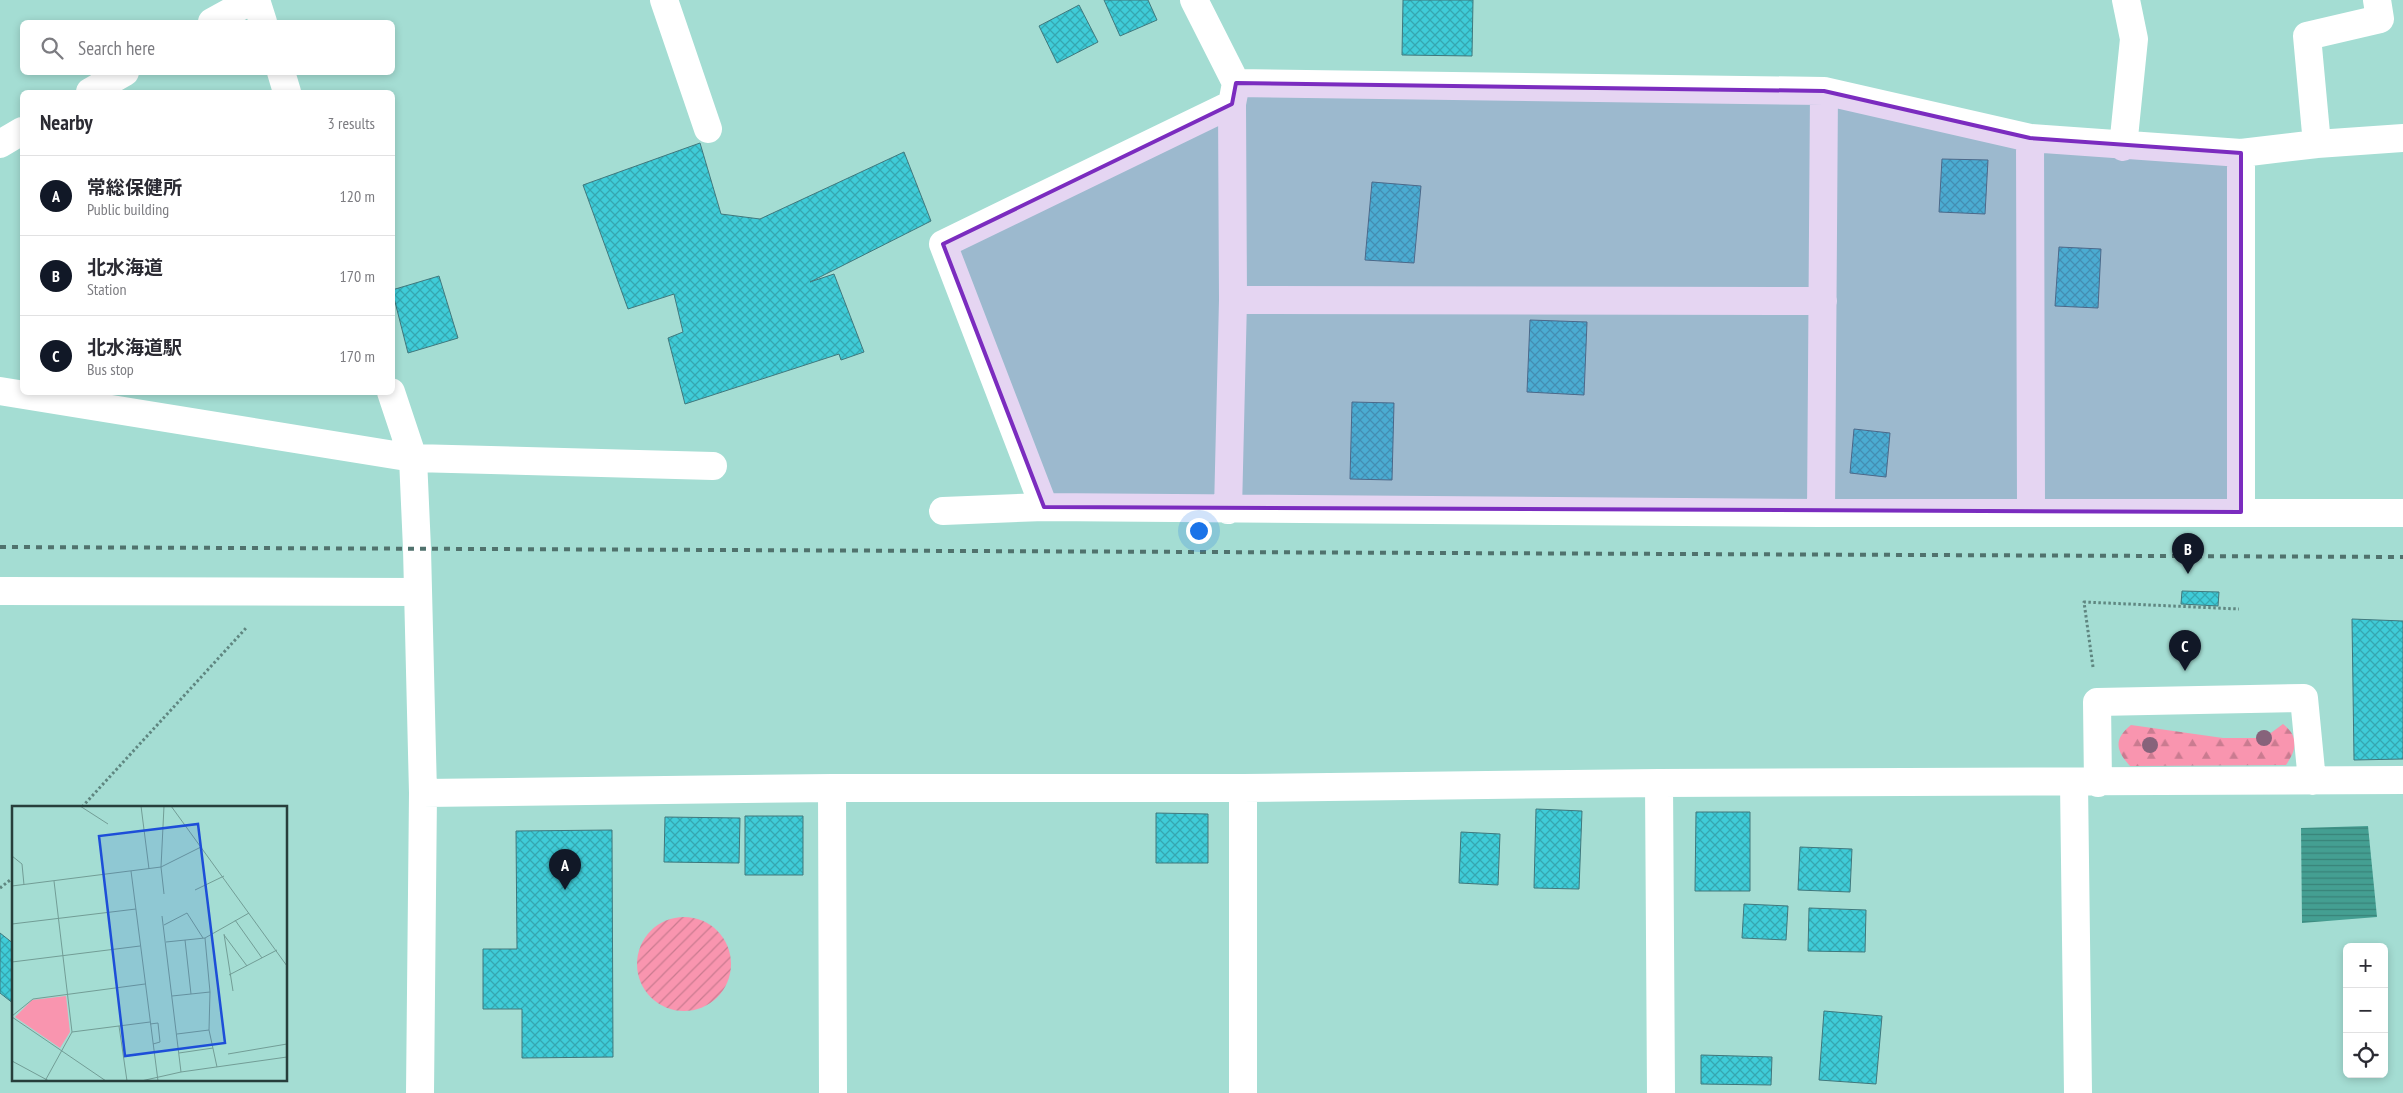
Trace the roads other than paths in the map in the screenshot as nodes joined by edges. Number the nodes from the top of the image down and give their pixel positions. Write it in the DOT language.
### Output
graph roads {
  1 [pos="252,0"];
  2 [pos="256,0"];
  3 [pos="664,0"];
  4 [pos="1194,0"];
  5 [pos="2126,0"];
  6 [pos="2377,0"];
  7 [pos="216,20"];
  8 [pos="262,20"];
  9 [pos="120,75"];
  10 [pos="281,75"];
  11 [pos="94,90"];
  12 [pos="286,90"];
  13 [pos="1824,91"];
  14 [pos="1234,94"];
  15 [pos="708,129"];
  16 [pos="20,132"];
  17 [pos="2030,138"];
  18 [pos="2403,138"];
  19 [pos="0,144"];
  20 [pos="2317,144"];
  21 [pos="2123,147"];
  22 [pos="2241,154"];
  23 [pos="1234,300"];
  24 [pos="1823,301"];
  25 [pos="0,390"];
  26 [pos="20,393"];
  27 [pos="30,395"];
  28 [pos="392,395"];
  29 [pos="413,458"];
  30 [pos="713,466"];
  31 [pos="1044,507"];
  32 [pos="1228,510"];
  33 [pos="943,511"];
  34 [pos="2031,511"];
  35 [pos="2241,512"];
  36 [pos="1821,513"];
  37 [pos="2403,513"];
  38 [pos="0,590"];
  39 [pos="417,592"];
  40 [pos="2403,780"];
  41 [pos="2312,781"];
  42 [pos="1659,783"];
  43 [pos="2086,783"];
  44 [pos="832,788"];
  45 [pos="1243,788"];
  46 [pos="423,793"];
  47 [pos="420,1093"];
  48 [pos="833,1093"];
  49 [pos="1243,1093"];
  50 [pos="1661,1093"];
  51 [pos="2078,1093"];
  1 -- 7 [label="street"];
  2 -- 8 [label="street"];
  3 -- 15 [label="street"];
  4 -- 14 [label="street"];
  5 -- 21 [label="street"];
  6 -- 20 [label="street"];
  9 -- 11 [label="street"];
  10 -- 12 [label="street"];
  13 -- 14 [label="street"];
  13 -- 17 [label="street"];
  13 -- 24 [label="street"];
  14 -- 23 [label="street"];
  14 -- 31 [label="street"];
  16 -- 19 [label="street"];
  17 -- 21 [label="street"];
  17 -- 34 [label="street"];
  18 -- 20 [label="street"];
  20 -- 22 [label="street"];
  21 -- 22 [label="street"];
  22 -- 35 [label="street"];
  23 -- 24 [label="street"];
  23 -- 32 [label="street"];
  24 -- 36 [label="street"];
  25 -- 26 [label="street"];
  27 -- 29 [label="street"];
  28 -- 29 [label="street"];
  29 -- 30 [label="street"];
  29 -- 39 [label="street"];
  31 -- 32 [label="street"];
  31 -- 33 [label="street"];
  32 -- 36 [label="street"];
  34 -- 35 [label="street"];
  34 -- 36 [label="street"];
  35 -- 37 [label="street"];
  38 -- 39 [label="street"];
  39 -- 46 [label="street"];
  40 -- 41 [label="street"];
  41 -- 43 [label="street"];
  41 -- 43 [label="street"];
  42 -- 43 [label="street"];
  42 -- 45 [label="street"];
  42 -- 50 [label="street"];
  43 -- 51 [label="street"];
  44 -- 45 [label="street"];
  44 -- 46 [label="street"];
  44 -- 48 [label="street"];
  45 -- 49 [label="street"];
  46 -- 47 [label="street"];
}
